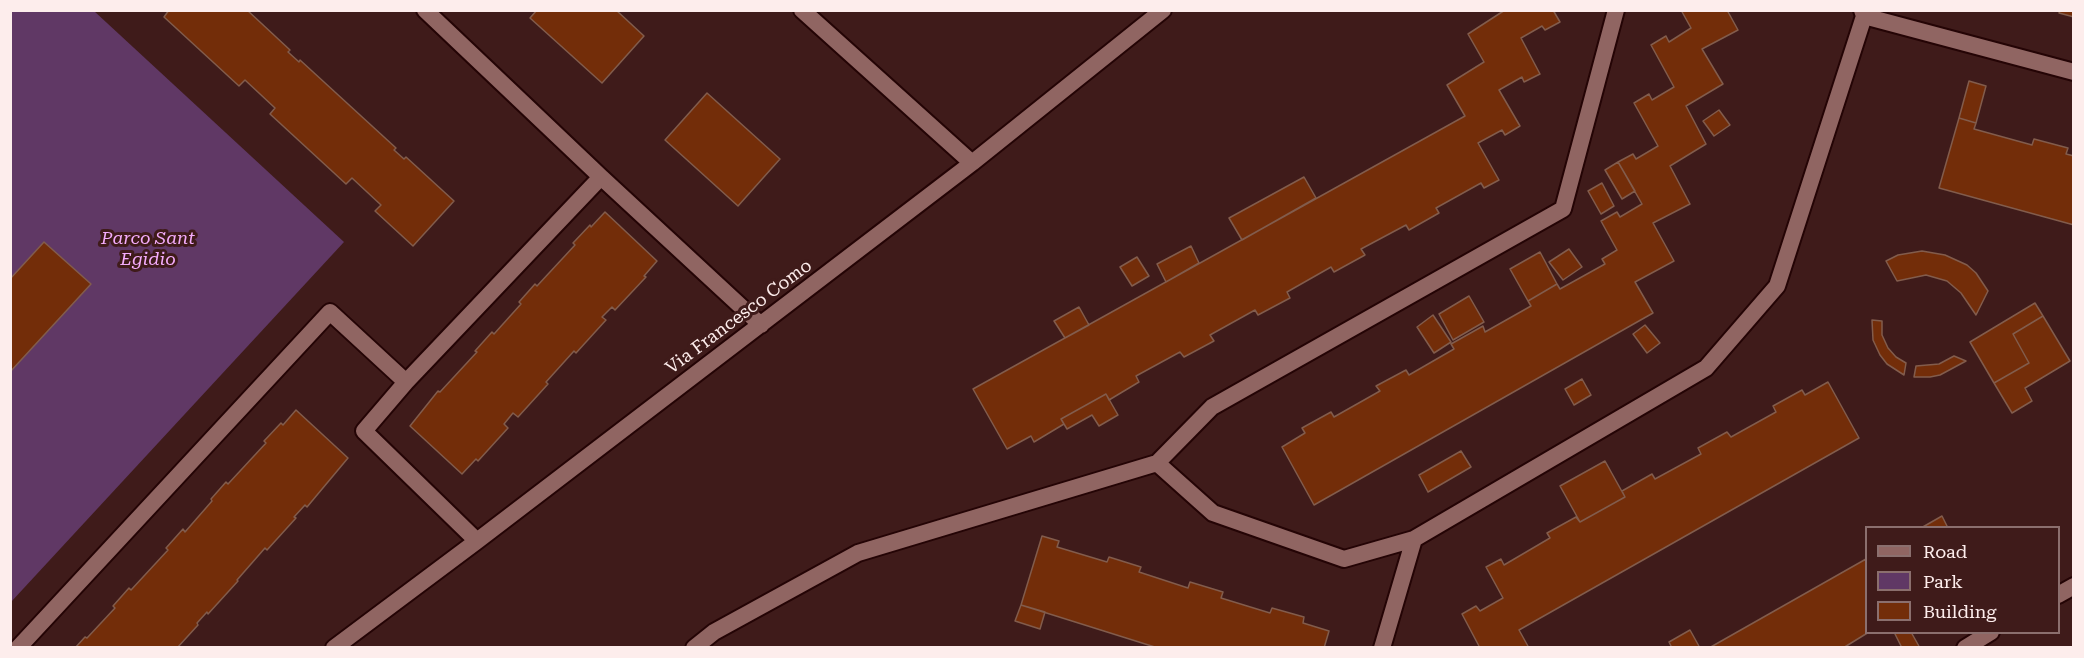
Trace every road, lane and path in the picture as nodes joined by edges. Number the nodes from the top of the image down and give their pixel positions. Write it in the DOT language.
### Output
graph roads {
  1 [pos="425,10"];
  2 [pos="802,10"];
  3 [pos="1616,10"];
  4 [pos="1158,12"];
  5 [pos="1864,12"];
  6 [pos="2073,72"];
  7 [pos="972,163"];
  8 [pos="601,177"];
  9 [pos="761,325"];
  10 [pos="406,382"];
  11 [pos="1157,463"];
  12 [pos="1414,539"];
  13 [pos="477,541"];
  14 [pos="2073,586"];
  15 [pos="2060,594"];
  16 [pos="1989,634"];
  17 [pos="715,640"];
  18 [pos="18,648"];
  19 [pos="334,648"];
  20 [pos="694,648"];
  21 [pos="1382,648"];
  22 [pos="1965,648"];
  1 -- 8 [label="street"];
  2 -- 7 [label="street"];
  3 -- 11 [label="street"];
  4 -- 7 [label="street, Via Francesco Como"];
  5 -- 6 [label="street"];
  5 -- 12 [label="street"];
  7 -- 9 [label="street, Via Francesco Como"];
  8 -- 9 [label="street"];
  8 -- 10 [label="street"];
  9 -- 13 [label="street, Via Francesco Como"];
  10 -- 13 [label="street"];
  10 -- 18 [label="street"];
  11 -- 12 [label="street"];
  11 -- 17 [label="street"];
  12 -- 21 [label="street"];
  13 -- 19 [label="street, Via Francesco Como"];
  14 -- 15 [label="street"];
  16 -- 22 [label="street"];
  17 -- 20 [label="street"];
}
